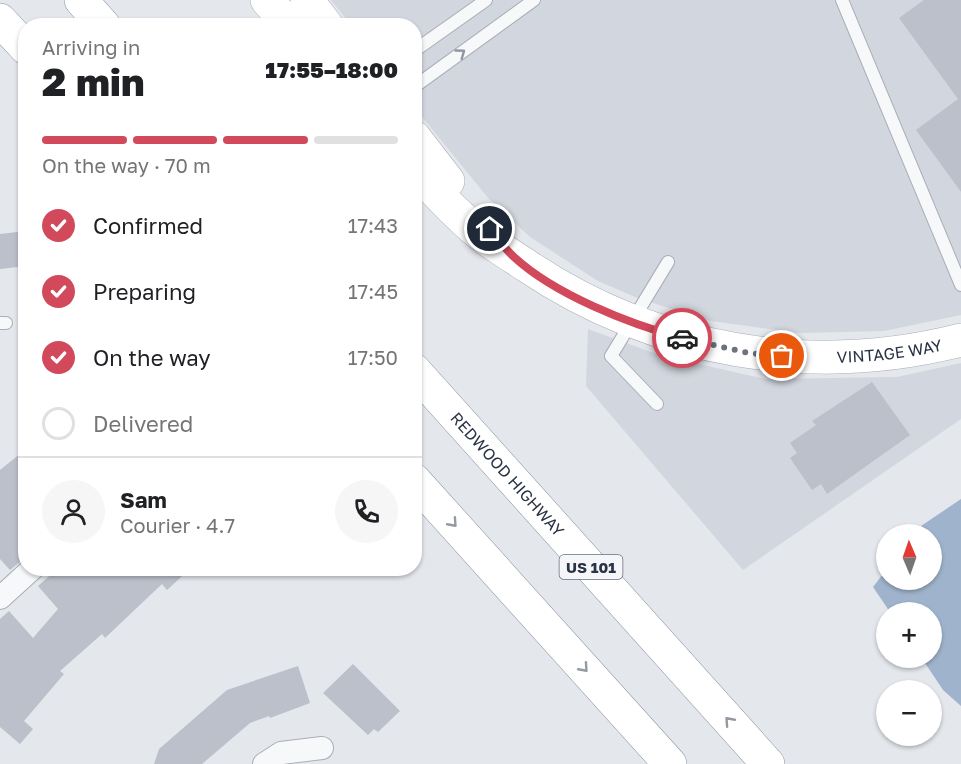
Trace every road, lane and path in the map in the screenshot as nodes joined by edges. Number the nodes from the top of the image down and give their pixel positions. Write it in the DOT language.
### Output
graph roads {
  1 [pos="81,0"];
  2 [pos="267,0"];
  3 [pos="307,0"];
  4 [pos="486,0"];
  5 [pos="534,0"];
  6 [pos="842,0"];
  7 [pos="97,18"];
  8 [pos="283,18"];
  9 [pos="321,18"];
  10 [pos="0,20"];
  11 [pos="18,39"];
  12 [pos="422,45"];
  13 [pos="422,81"];
  14 [pos="422,147"];
  15 [pos="422,177"];
  16 [pos="514,257"];
  17 [pos="956,258"];
  18 [pos="668,262"];
  19 [pos="961,285"];
  20 [pos="632,322"];
  21 [pos="961,340"];
  22 [pos="422,379"];
  23 [pos="657,404"];
  24 [pos="422,489"];
  25 [pos="24,576"];
  26 [pos="0,598"];
  27 [pos="322,748"];
  28 [pos="264,764"];
  29 [pos="670,764"];
  30 [pos="768,764"];
  1 -- 7 [label="main road"];
  2 -- 8 [label="main road"];
  3 -- 9 [label="main road"];
  4 -- 12 [label="lane"];
  13 -- 5 [label="lane, one-way"];
  6 -- 17 [label="lane"];
  10 -- 11 [label="main road"];
  14 -- 16 [label="main road, VINTAGE WAY"];
  15 -- 16 [label="main road, VINTAGE WAY"];
  16 -- 20 [label="main road, VINTAGE WAY"];
  17 -- 19 [label="lane"];
  18 -- 20 [label="lane"];
  20 -- 21 [label="main road, VINTAGE WAY"];
  20 -- 23 [label="lane"];
  30 -- 22 [label="main road, REDWOOD HIGHWAY / US 101, one-way"];
  24 -- 29 [label="main road, one-way"];
  25 -- 26 [label="street"];
  27 -- 28 [label="street"];
}
